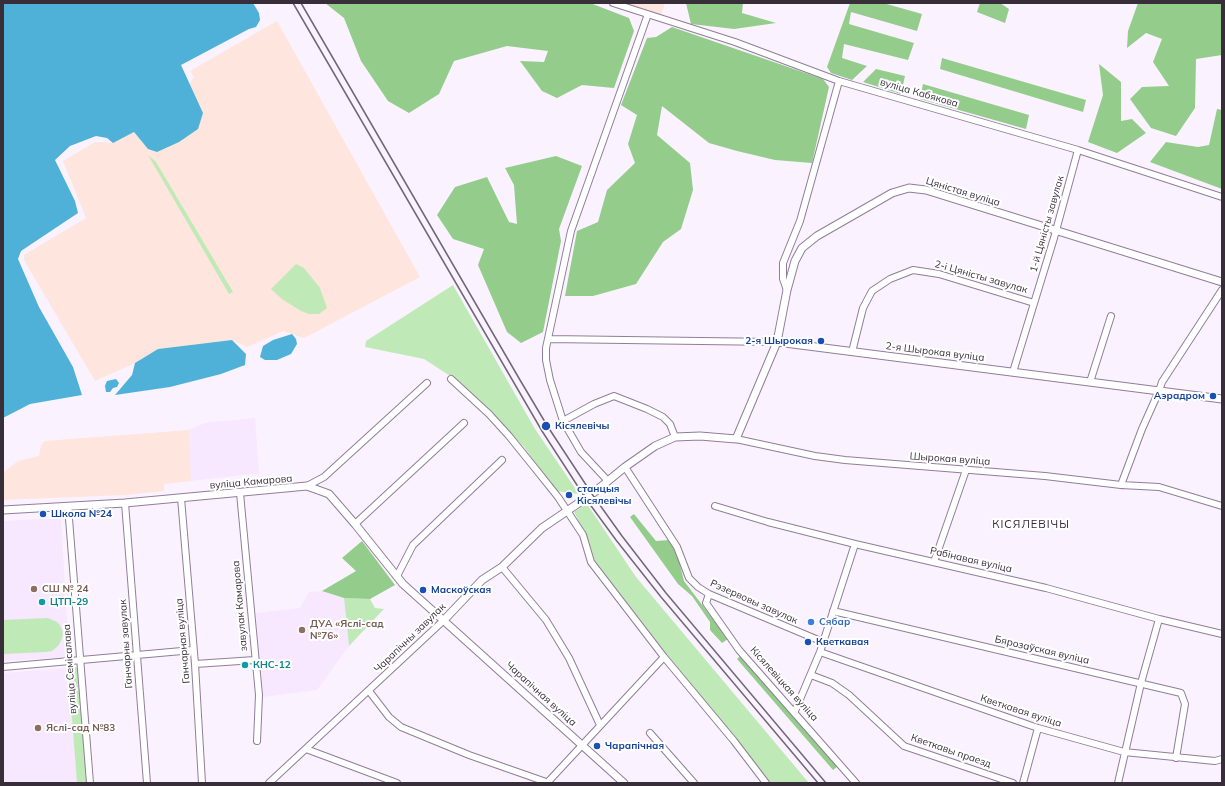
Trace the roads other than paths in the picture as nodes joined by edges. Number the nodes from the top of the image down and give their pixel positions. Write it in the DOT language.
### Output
graph roads {
  1 [pos="614,3"];
  2 [pos="648,14"];
  3 [pos="839,81"];
  4 [pos="1078,150"];
  5 [pos="1222,197"];
  6 [pos="1056,231"];
  7 [pos="1222,282"];
  8 [pos="787,290"];
  9 [pos="1222,290"];
  10 [pos="1034,303"];
  11 [pos="1111,316"];
  12 [pos="548,339"];
  13 [pos="777,342"];
  14 [pos="852,352"];
  15 [pos="1013,372"];
  16 [pos="451,379"];
  17 [pos="1090,382"];
  18 [pos="427,383"];
  19 [pos="1159,391"];
  20 [pos="1222,399"];
  21 [pos="563,421"];
  22 [pos="464,423"];
  23 [pos="675,436"];
  24 [pos="736,439"];
  25 [pos="502,460"];
  26 [pos="625,467"];
  27 [pos="966,470"];
  28 [pos="608,481"];
  29 [pos="1121,485"];
  30 [pos="307,486"];
  31 [pos="240,493"];
  32 [pos="181,498"];
  33 [pos="125,503"];
  34 [pos="68,506"];
  35 [pos="715,506"];
  36 [pos="1222,506"];
  37 [pos="3,510"];
  38 [pos="567,510"];
  39 [pos="355,524"];
  40 [pos="855,544"];
  41 [pos="934,562"];
  42 [pos="502,567"];
  43 [pos="397,576"];
  44 [pos="709,594"];
  45 [pos="834,611"];
  46 [pos="1159,619"];
  47 [pos="444,620"];
  48 [pos="1222,634"];
  49 [pos="823,642"];
  50 [pos="193,650"];
  51 [pos="820,652"];
  52 [pos="136,655"];
  53 [pos="664,657"];
  54 [pos="79,660"];
  55 [pos="255,660"];
  56 [pos="195,664"];
  57 [pos="3,667"];
  58 [pos="811,675"];
  59 [pos="1141,684"];
  60 [pos="369,691"];
  61 [pos="795,711"];
  62 [pos="600,725"];
  63 [pos="1038,728"];
  64 [pos="650,733"];
  65 [pos="257,741"];
  66 [pos="582,745"];
  67 [pos="306,749"];
  68 [pos="1124,752"];
  69 [pos="1176,758"];
  70 [pos="1222,759"];
  71 [pos="1215,761"];
  72 [pos="1222,763"];
  73 [pos="90,783"];
  74 [pos="147,783"];
  75 [pos="202,783"];
  76 [pos="269,783"];
  77 [pos="398,783"];
  78 [pos="548,783"];
  79 [pos="624,783"];
  80 [pos="694,783"];
  81 [pos="766,783"];
  82 [pos="856,783"];
  83 [pos="1014,783"];
  84 [pos="1024,783"];
  85 [pos="1118,783"];
  1 -- 2 [label="street, вуліца Кабякова"];
  2 -- 3 [label="street, вуліца Кабякова"];
  2 -- 12 [label="street"];
  3 -- 4 [label="street, вуліца Кабякова"];
  3 -- 8 [label="street"];
  4 -- 5 [label="street, вуліца Кабякова"];
  4 -- 6 [label="street, 1-й Цяністы завулак"];
  6 -- 7 [label="street, Цяністая вуліца"];
  6 -- 8 [label="street, Цяністая вуліца"];
  6 -- 10 [label="street, 1-й Цяністы завулак"];
  8 -- 13 [label="street, Цяністая вуліца"];
  9 -- 19 [label="street"];
  10 -- 14 [label="street, 2-і Цяністы завулак"];
  10 -- 15 [label="street, 1-й Цяністы завулак"];
  11 -- 17 [label="street"];
  12 -- 13 [label="street"];
  12 -- 21 [label="street"];
  13 -- 14 [label="street, 2-я Шырокая вуліца"];
  13 -- 24 [label="street, Цяністая вуліца"];
  14 -- 15 [label="street, 2-я Шырокая вуліца"];
  15 -- 17 [label="street, 2-я Шырокая вуліца"];
  16 -- 38 [label="street"];
  17 -- 19 [label="street, 2-я Шырокая вуліца"];
  18 -- 30 [label="street"];
  19 -- 20 [label="street, 2-я Шырокая вуліца"];
  19 -- 29 [label="street"];
  21 -- 23 [label="street"];
  21 -- 28 [label="street"];
  22 -- 39 [label="street"];
  23 -- 24 [label="street, Шырокая вуліца"];
  23 -- 26 [label="street, Шырокая вуліца"];
  24 -- 27 [label="street, Шырокая вуліца"];
  25 -- 43 [label="street"];
  26 -- 28 [label="street, Шырокая вуліца"];
  26 -- 44 [label="street, Рэзервовы завулак"];
  27 -- 29 [label="street, Шырокая вуліца"];
  27 -- 41 [label="street"];
  28 -- 38 [label="street, Шырокая вуліца"];
  29 -- 36 [label="street, Шырокая вуліца"];
  30 -- 31 [label="street, вуліца Камарова"];
  30 -- 39 [label="street, вуліца Камарова"];
  31 -- 32 [label="street, вуліца Камарова"];
  31 -- 55 [label="street, завулак Камарова"];
  32 -- 33 [label="street, вуліца Камарова"];
  32 -- 50 [label="street, Ганчарная вуліца"];
  33 -- 34 [label="street, вуліца Камарова"];
  33 -- 52 [label="street, Ганчарны завулак"];
  34 -- 37 [label="street, вуліца Камарова"];
  34 -- 54 [label="street, вуліца Семісалава"];
  35 -- 40 [label="street, Рабінавая вуліца"];
  38 -- 42 [label="street, Чарапічны завулак"];
  38 -- 53 [label="street"];
  39 -- 43 [label="street, вуліца Камарова"];
  40 -- 41 [label="street, Рабінавая вуліца"];
  40 -- 45 [label="street"];
  41 -- 46 [label="street, Рабінавая вуліца"];
  42 -- 47 [label="street, Чарапічны завулак"];
  42 -- 62 [label="street"];
  43 -- 47 [label="street, вуліца Камарова"];
  44 -- 49 [label="street, Рэзервовы завулак"];
  44 -- 61 [label="street, Кісялевіцкая вуліца"];
  45 -- 49 [label="street"];
  45 -- 59 [label="street, Бярозаўская вуліца"];
  46 -- 48 [label="street, Рабінавая вуліца"];
  46 -- 59 [label="street"];
  47 -- 60 [label="street, Чарапічны завулак"];
  47 -- 66 [label="street, Чарапічная вуліца"];
  49 -- 51 [label="street"];
  50 -- 52 [label="street"];
  50 -- 56 [label="street, Ганчарная вуліца"];
  51 -- 58 [label="street"];
  51 -- 63 [label="street, Кветкавая вуліца"];
  52 -- 54 [label="street"];
  52 -- 74 [label="street, Ганчарны завулак"];
  53 -- 62 [label="street"];
  53 -- 81 [label="street"];
  54 -- 57 [label="street"];
  54 -- 73 [label="street, вуліца Семісалава"];
  55 -- 56 [label="street"];
  55 -- 65 [label="street, завулак Камарова"];
  56 -- 75 [label="street, Ганчарная вуліца"];
  58 -- 61 [label="street"];
  58 -- 83 [label="street, Кветкавы праезд"];
  59 -- 68 [label="street"];
  59 -- 69 [label="street, Бярозаўская вуліца"];
  60 -- 67 [label="street, Чарапічны завулак"];
  60 -- 78 [label="street"];
  61 -- 82 [label="street, Кісялевіцкая вуліца"];
  62 -- 66 [label="street"];
  63 -- 68 [label="street, Кветкавая вуліца"];
  63 -- 84 [label="street"];
  64 -- 80 [label="street"];
  66 -- 78 [label="street"];
  66 -- 79 [label="street, Чарапічная вуліца"];
  67 -- 76 [label="street, Чарапічны завулак"];
  67 -- 77 [label="street"];
  68 -- 69 [label="street, Кветкавая вуліца"];
  68 -- 85 [label="street"];
  69 -- 71 [label="street, Кветкавая вуліца"];
  70 -- 71 [label="street, Кветкавая вуліца"];
  71 -- 72 [label="street"];
}
